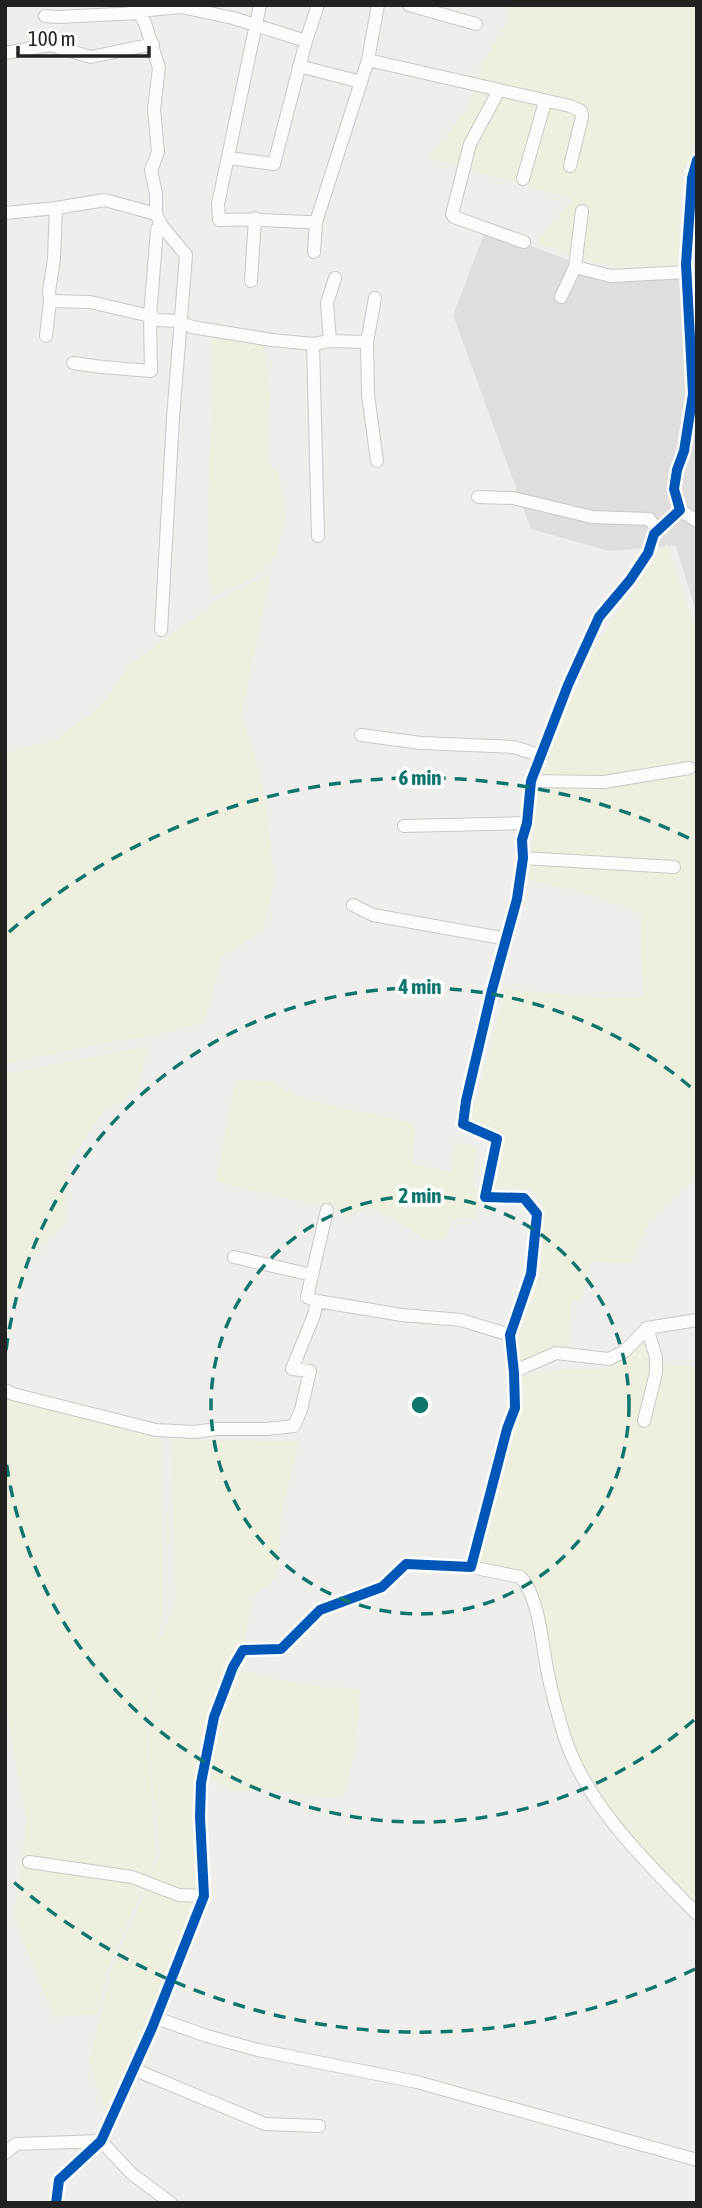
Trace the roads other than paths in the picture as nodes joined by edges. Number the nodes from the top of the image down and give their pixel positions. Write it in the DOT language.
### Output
graph roads {
  1 [pos="260,5"];
  2 [pos="318,5"];
  3 [pos="378,5"];
  4 [pos="409,5"];
  5 [pos="137,10"];
  6 [pos="45,16"];
  7 [pos="476,24"];
  8 [pos="255,25"];
  9 [pos="306,41"];
  10 [pos="153,44"];
  11 [pos="5,53"];
  12 [pos="368,60"];
  13 [pos="299,66"];
  14 [pos="361,82"];
  15 [pos="499,90"];
  16 [pos="545,102"];
  17 [pos="229,158"];
  18 [pos="697,160"];
  19 [pos="570,166"];
  20 [pos="523,179"];
  21 [pos="56,208"];
  22 [pos="582,211"];
  23 [pos="5,213"];
  24 [pos="255,218"];
  25 [pos="159,220"];
  26 [pos="693,220"];
  27 [pos="316,222"];
  28 [pos="524,242"];
  29 [pos="314,252"];
  30 [pos="575,267"];
  31 [pos="686,272"];
  32 [pos="335,278"];
  33 [pos="251,281"];
  34 [pos="561,296"];
  35 [pos="376,298"];
  36 [pos="50,301"];
  37 [pos="150,316"];
  38 [pos="182,323"];
  39 [pos="46,336"];
  40 [pos="330,341"];
  41 [pos="367,342"];
  42 [pos="313,344"];
  43 [pos="73,363"];
  44 [pos="377,461"];
  45 [pos="478,497"];
  46 [pos="680,510"];
  47 [pos="697,521"];
  48 [pos="658,530"];
  49 [pos="318,536"];
  50 [pos="161,630"];
  51 [pos="361,735"];
  52 [pos="542,756"];
  53 [pos="689,768"];
  54 [pos="531,781"];
  55 [pos="527,823"];
  56 [pos="404,826"];
  57 [pos="523,858"];
  58 [pos="674,867"];
  59 [pos="352,905"];
  60 [pos="507,939"];
  61 [pos="327,1210"];
  62 [pos="234,1257"];
  63 [pos="312,1275"];
  64 [pos="317,1301"];
  65 [pos="697,1320"];
  66 [pos="647,1328"];
  67 [pos="510,1335"];
  68 [pos="514,1373"];
  69 [pos="5,1390"];
  70 [pos="644,1421"];
  71 [pos="471,1567"];
  72 [pos="29,1862"];
  73 [pos="204,1896"];
  74 [pos="697,1914"];
  75 [pos="156,2018"];
  76 [pos="133,2069"];
  77 [pos="319,2126"];
  78 [pos="101,2141"];
  79 [pos="5,2153"];
  80 [pos="697,2160"];
  81 [pos="169,2202"];
  82 [pos="56,2203"];
  1 -- 8 [label="street"];
  2 -- 9 [label="street"];
  3 -- 12 [label="street"];
  4 -- 7 [label="street"];
  5 -- 6 [label="street"];
  5 -- 8 [label="street"];
  5 -- 10 [label="street"];
  8 -- 9 [label="street"];
  8 -- 17 [label="street"];
  9 -- 13 [label="street"];
  10 -- 11 [label="street"];
  10 -- 25 [label="street"];
  12 -- 14 [label="street"];
  12 -- 15 [label="street"];
  13 -- 14 [label="street"];
  13 -- 17 [label="street"];
  14 -- 27 [label="street"];
  15 -- 16 [label="street"];
  15 -- 28 [label="street"];
  16 -- 19 [label="street"];
  16 -- 20 [label="street"];
  17 -- 24 [label="street"];
  18 -- 26 [label="street"];
  21 -- 23 [label="street"];
  21 -- 25 [label="street"];
  21 -- 36 [label="street"];
  22 -- 30 [label="street"];
  24 -- 27 [label="street"];
  24 -- 33 [label="street"];
  25 -- 37 [label="street"];
  25 -- 38 [label="street"];
  26 -- 31 [label="street"];
  27 -- 29 [label="street"];
  30 -- 31 [label="street"];
  30 -- 34 [label="street"];
  31 -- 46 [label="street"];
  32 -- 40 [label="street"];
  35 -- 41 [label="street"];
  36 -- 37 [label="street"];
  36 -- 39 [label="street"];
  37 -- 38 [label="street"];
  37 -- 43 [label="street"];
  38 -- 42 [label="street"];
  38 -- 50 [label="street"];
  40 -- 41 [label="street"];
  40 -- 42 [label="street"];
  41 -- 44 [label="street"];
  42 -- 49 [label="street"];
  45 -- 48 [label="street"];
  46 -- 47 [label="street"];
  46 -- 48 [label="street"];
  48 -- 52 [label="street"];
  51 -- 52 [label="street"];
  52 -- 54 [label="street"];
  53 -- 54 [label="street"];
  54 -- 55 [label="street"];
  55 -- 56 [label="street"];
  55 -- 57 [label="street"];
  57 -- 58 [label="street"];
  57 -- 60 [label="street"];
  59 -- 60 [label="street"];
  60 -- 67 [label="street"];
  61 -- 63 [label="street"];
  62 -- 63 [label="street"];
  63 -- 64 [label="street"];
  64 -- 67 [label="street"];
  64 -- 69 [label="street"];
  65 -- 66 [label="street"];
  66 -- 68 [label="street"];
  66 -- 70 [label="street"];
  67 -- 68 [label="street"];
  68 -- 71 [label="street"];
  71 -- 73 [label="street"];
  71 -- 74 [label="street"];
  72 -- 73 [label="street"];
  73 -- 75 [label="street"];
  75 -- 76 [label="street"];
  75 -- 80 [label="street"];
  76 -- 77 [label="street"];
  76 -- 78 [label="street"];
  78 -- 79 [label="street"];
  78 -- 81 [label="street"];
  78 -- 82 [label="street"];
}
